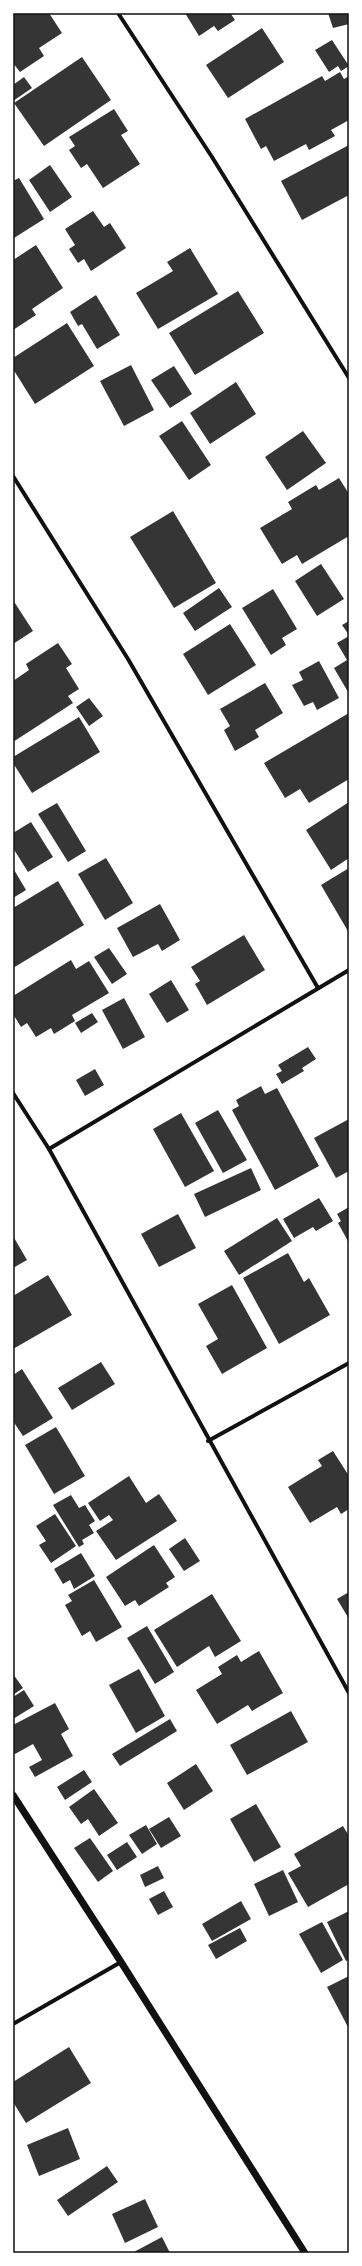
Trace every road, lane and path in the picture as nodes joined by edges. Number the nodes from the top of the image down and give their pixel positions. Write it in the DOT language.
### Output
graph roads {
  1 [pos="118,13"];
  2 [pos="349,378"];
  3 [pos="13,476"];
  4 [pos="349,970"];
  5 [pos="318,988"];
  6 [pos="13,1093"];
  7 [pos="49,1149"];
  8 [pos="349,1363"];
  9 [pos="208,1441"];
  10 [pos="349,1693"];
  11 [pos="13,1795"];
  12 [pos="121,1962"];
  13 [pos="13,2024"];
  14 [pos="305,2253"];
  1 -- 2 [label="street"];
  3 -- 5 [label="street"];
  4 -- 5 [label="street"];
  5 -- 7 [label="street"];
  6 -- 7 [label="street"];
  7 -- 9 [label="street"];
  8 -- 9 [label="street"];
  9 -- 10 [label="street"];
  11 -- 12 [label="street"];
  12 -- 13 [label="street"];
  12 -- 14 [label="street"];
}
